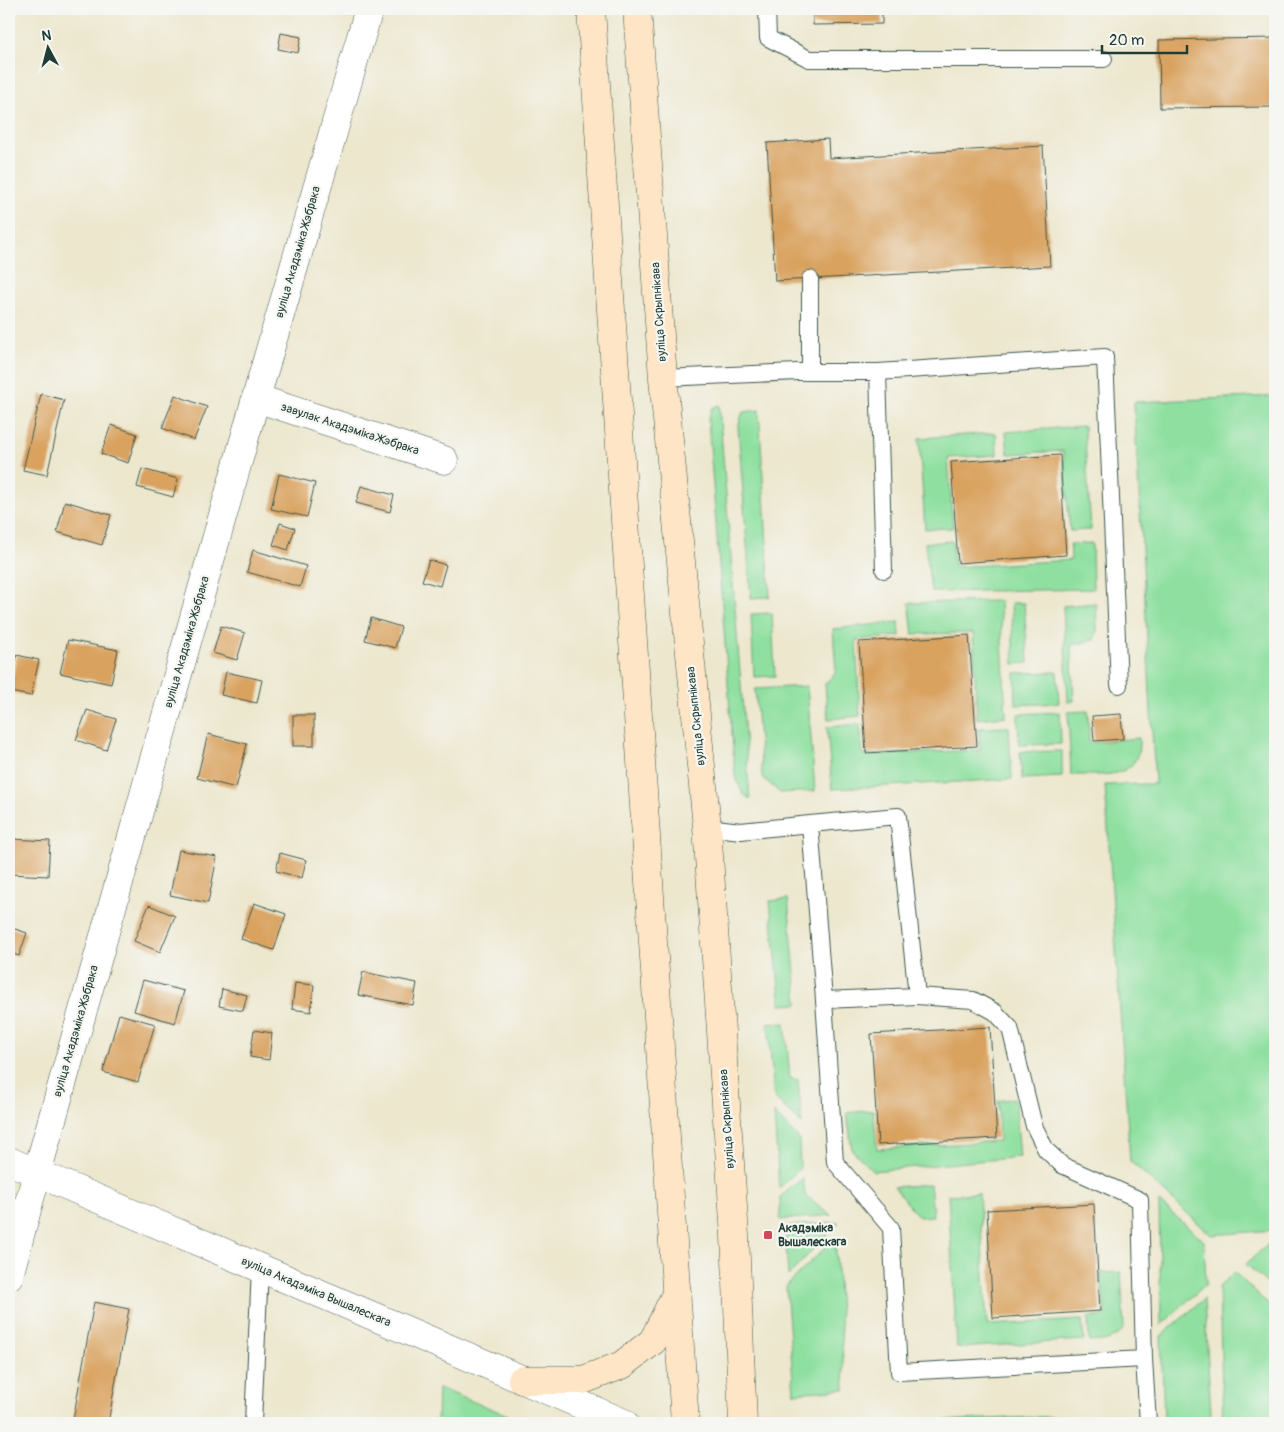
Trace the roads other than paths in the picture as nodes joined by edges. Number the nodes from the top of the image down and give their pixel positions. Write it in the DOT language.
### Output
graph roads {
  1 [pos="369,9"];
  2 [pos="591,9"];
  3 [pos="638,9"];
  4 [pos="767,9"];
  5 [pos="1104,59"];
  6 [pos="810,279"];
  7 [pos="810,372"];
  8 [pos="878,372"];
  9 [pos="663,378"];
  10 [pos="256,398"];
  11 [pos="444,460"];
  12 [pos="884,570"];
  13 [pos="1119,685"];
  14 [pos="810,824"];
  15 [pos="707,827"];
  16 [pos="917,996"];
  17 [pos="824,1000"];
  18 [pos="9,1160"];
  19 [pos="37,1173"];
  20 [pos="260,1268"];
  21 [pos="9,1276"];
  22 [pos="678,1290"];
  23 [pos="1144,1359"];
  24 [pos="522,1380"];
  25 [pos="253,1423"];
  26 [pos="624,1423"];
  27 [pos="685,1423"];
  28 [pos="743,1423"];
  29 [pos="1148,1423"];
  1 -- 10 [label="street, вуліца Акадэміка Жэбрака"];
  2 -- 22 [label="main road"];
  3 -- 9 [label="main road, вуліца Скрыпнікава"];
  4 -- 5 [label="lane"];
  6 -- 7 [label="lane"];
  7 -- 8 [label="lane"];
  7 -- 9 [label="lane"];
  8 -- 12 [label="lane"];
  8 -- 13 [label="lane"];
  9 -- 15 [label="main road, вуліца Скрыпнікава"];
  10 -- 11 [label="street, завулак Акадэміка Жэбрака"];
  10 -- 19 [label="street, вуліца Акадэміка Жэбрака"];
  14 -- 15 [label="lane"];
  14 -- 16 [label="lane"];
  14 -- 17 [label="lane"];
  15 -- 28 [label="main road, вуліца Скрыпнікава"];
  16 -- 17 [label="lane"];
  16 -- 23 [label="lane"];
  17 -- 23 [label="lane"];
  18 -- 19 [label="street, вуліца Акадэміка Вышалескага"];
  19 -- 20 [label="street, вуліца Акадэміка Вышалескага"];
  19 -- 21 [label="street, вуліца Акадэміка Жэбрака"];
  20 -- 24 [label="street, вуліца Акадэміка Вышалескага"];
  20 -- 25 [label="lane"];
  22 -- 24 [label="main road"];
  22 -- 27 [label="main road"];
  23 -- 29 [label="lane"];
  24 -- 26 [label="street, вуліца Акадэміка Вышалескага"];
}
